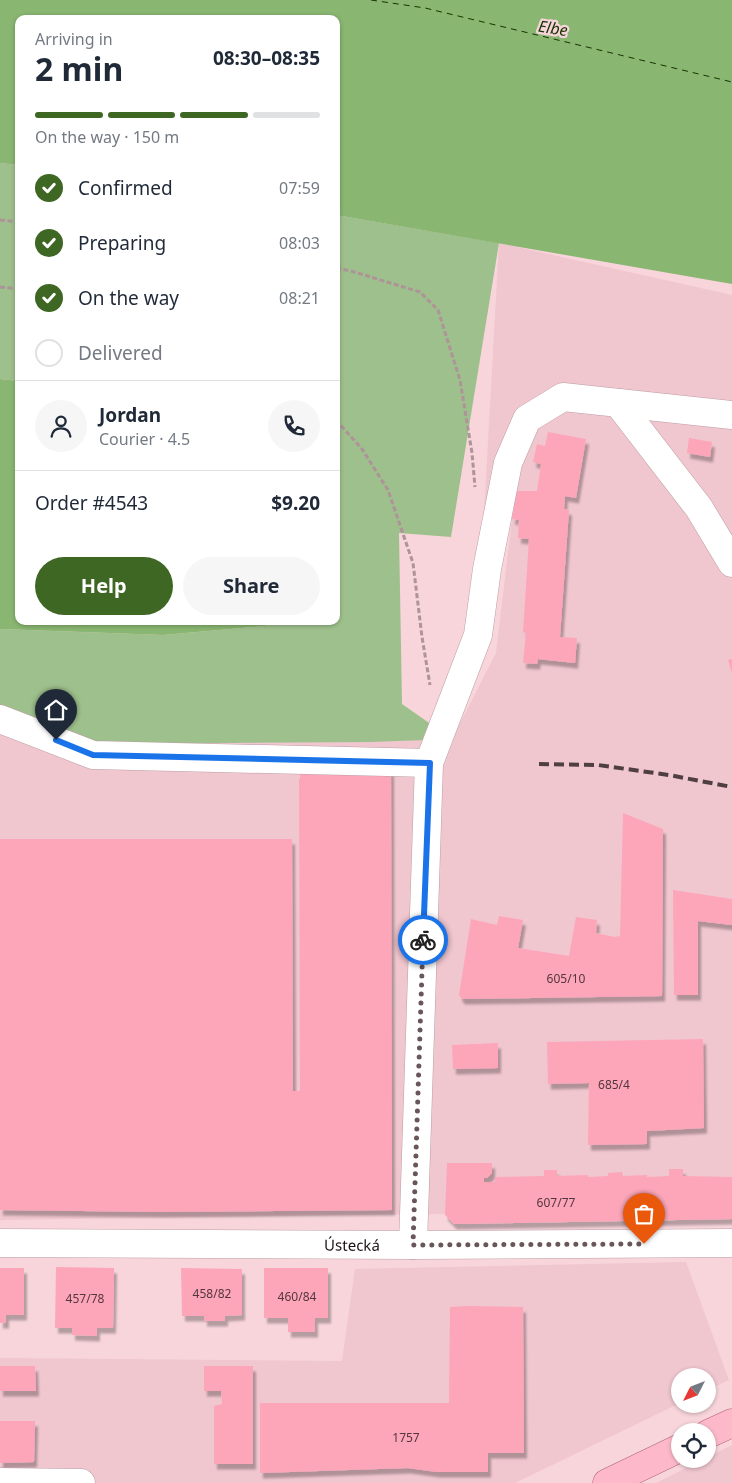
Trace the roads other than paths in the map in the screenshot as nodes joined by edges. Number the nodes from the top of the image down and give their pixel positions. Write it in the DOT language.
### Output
graph roads {
  1 [pos="618,403"];
  2 [pos="732,415"];
  3 [pos="732,562"];
  4 [pos="0,719"];
  5 [pos="430,763"];
  6 [pos="0,1243"];
  7 [pos="704,1243"];
  8 [pos="732,1243"];
  9 [pos="413,1245"];
  10 [pos="732,1263"];
  11 [pos="671,1452"];
  12 [pos="0,1482"];
  13 [pos="81,1483"];
  14 [pos="607,1483"];
  1 -- 2 [label="street"];
  1 -- 3 [label="street"];
  1 -- 5 [label="street"];
  4 -- 5 [label="street"];
  5 -- 9 [label="street"];
  6 -- 9 [label="street, Ústecká"];
  7 -- 8 [label="street, Ústecká"];
  7 -- 9 [label="street, Ústecká"];
  7 -- 10 [label="street"];
  11 -- 14 [label="main road"];
  12 -- 13 [label="street"];
}
